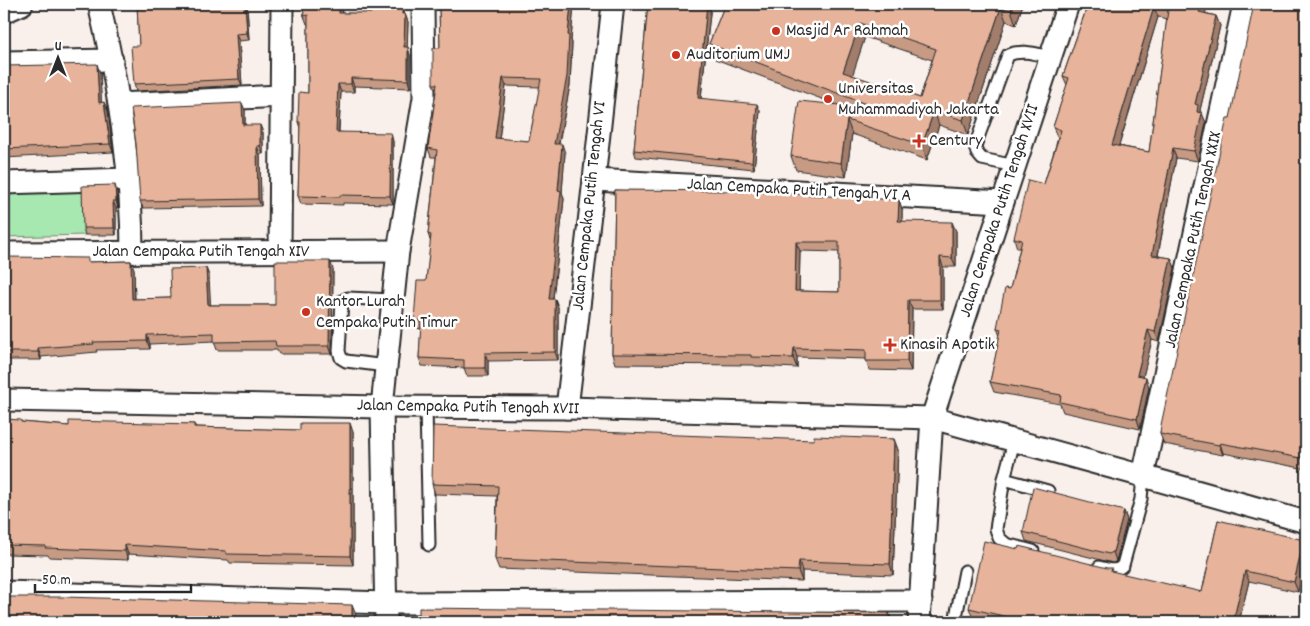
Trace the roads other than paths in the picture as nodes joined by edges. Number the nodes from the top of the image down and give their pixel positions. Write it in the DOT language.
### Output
graph roads {
  1 [pos="22,4"];
  2 [pos="100,4"];
  3 [pos="282,4"];
  4 [pos="423,4"];
  5 [pos="613,4"];
  6 [pos="1068,4"];
  7 [pos="1244,4"];
  8 [pos="4,12"];
  9 [pos="1050,57"];
  10 [pos="112,60"];
  11 [pos="4,62"];
  12 [pos="281,96"];
  13 [pos="119,104"];
  14 [pos="1014,166"];
  15 [pos="129,179"];
  16 [pos="594,180"];
  17 [pos="4,183"];
  18 [pos="1004,202"];
  19 [pos="398,251"];
  20 [pos="132,252"];
  21 [pos="280,252"];
  22 [pos="4,253"];
  23 [pos="393,300"];
  24 [pos="386,366"];
  25 [pos="4,400"];
  26 [pos="382,407"];
  27 [pos="426,407"];
  28 [pos="567,408"];
  29 [pos="932,418"];
  30 [pos="1014,441"];
  31 [pos="1143,476"];
  32 [pos="1004,479"];
  33 [pos="1061,495"];
  34 [pos="1306,522"];
  35 [pos="429,544"];
  36 [pos="1042,553"];
  37 [pos="1086,564"];
  38 [pos="965,570"];
  39 [pos="4,592"];
  40 [pos="921,601"];
  41 [pos="386,613"];
  42 [pos="919,622"];
  43 [pos="955,622"];
  1 -- 8 [label="street"];
  2 -- 10 [label="street"];
  3 -- 12 [label="street"];
  4 -- 19 [label="street"];
  5 -- 16 [label="street, Jalan Cempaka Putih Tengah VI"];
  6 -- 9 [label="street, Jalan Cempaka Putih Tengah XVII"];
  7 -- 31 [label="street, Jalan Cempaka Putih Tengah XXIX"];
  9 -- 14 [label="street, Jalan Cempaka Putih Tengah XVII"];
  9 -- 14 [label="lane"];
  10 -- 11 [label="street"];
  10 -- 13 [label="street"];
  12 -- 13 [label="street"];
  12 -- 21 [label="street"];
  13 -- 15 [label="street"];
  14 -- 18 [label="street, Jalan Cempaka Putih Tengah XVII"];
  15 -- 17 [label="street"];
  15 -- 20 [label="street"];
  16 -- 18 [label="street, Jalan Cempaka Putih Tengah VI A"];
  16 -- 28 [label="street, Jalan Cempaka Putih Tengah VI"];
  18 -- 29 [label="street, Jalan Cempaka Putih Tengah XVII"];
  19 -- 21 [label="street, Jalan Cempaka Putih Tengah XIV"];
  19 -- 23 [label="street"];
  20 -- 21 [label="street, Jalan Cempaka Putih Tengah XIV"];
  20 -- 22 [label="street, Jalan Cempaka Putih Tengah XIV"];
  23 -- 24 [label="street"];
  23 -- 24 [label="lane"];
  24 -- 26 [label="street"];
  25 -- 26 [label="street, Jalan Cempaka Putih Tengah XVII"];
  26 -- 27 [label="street, Jalan Cempaka Putih Tengah XVII"];
  26 -- 41 [label="street"];
  27 -- 28 [label="street, Jalan Cempaka Putih Tengah XVII"];
  27 -- 35 [label="lane"];
  28 -- 29 [label="street, Jalan Cempaka Putih Tengah XVII"];
  29 -- 30 [label="street, Jalan Cempaka Putih Tengah XVII"];
  29 -- 40 [label="street"];
  30 -- 31 [label="street, Jalan Cempaka Putih Tengah XVII"];
  30 -- 32 [label="lane"];
  31 -- 34 [label="street, Jalan Cempaka Putih Tengah XVII"];
  31 -- 37 [label="lane"];
  32 -- 33 [label="lane"];
  32 -- 36 [label="lane"];
  38 -- 43 [label="lane"];
  39 -- 41 [label="street"];
  40 -- 41 [label="street"];
  40 -- 42 [label="street"];
}
